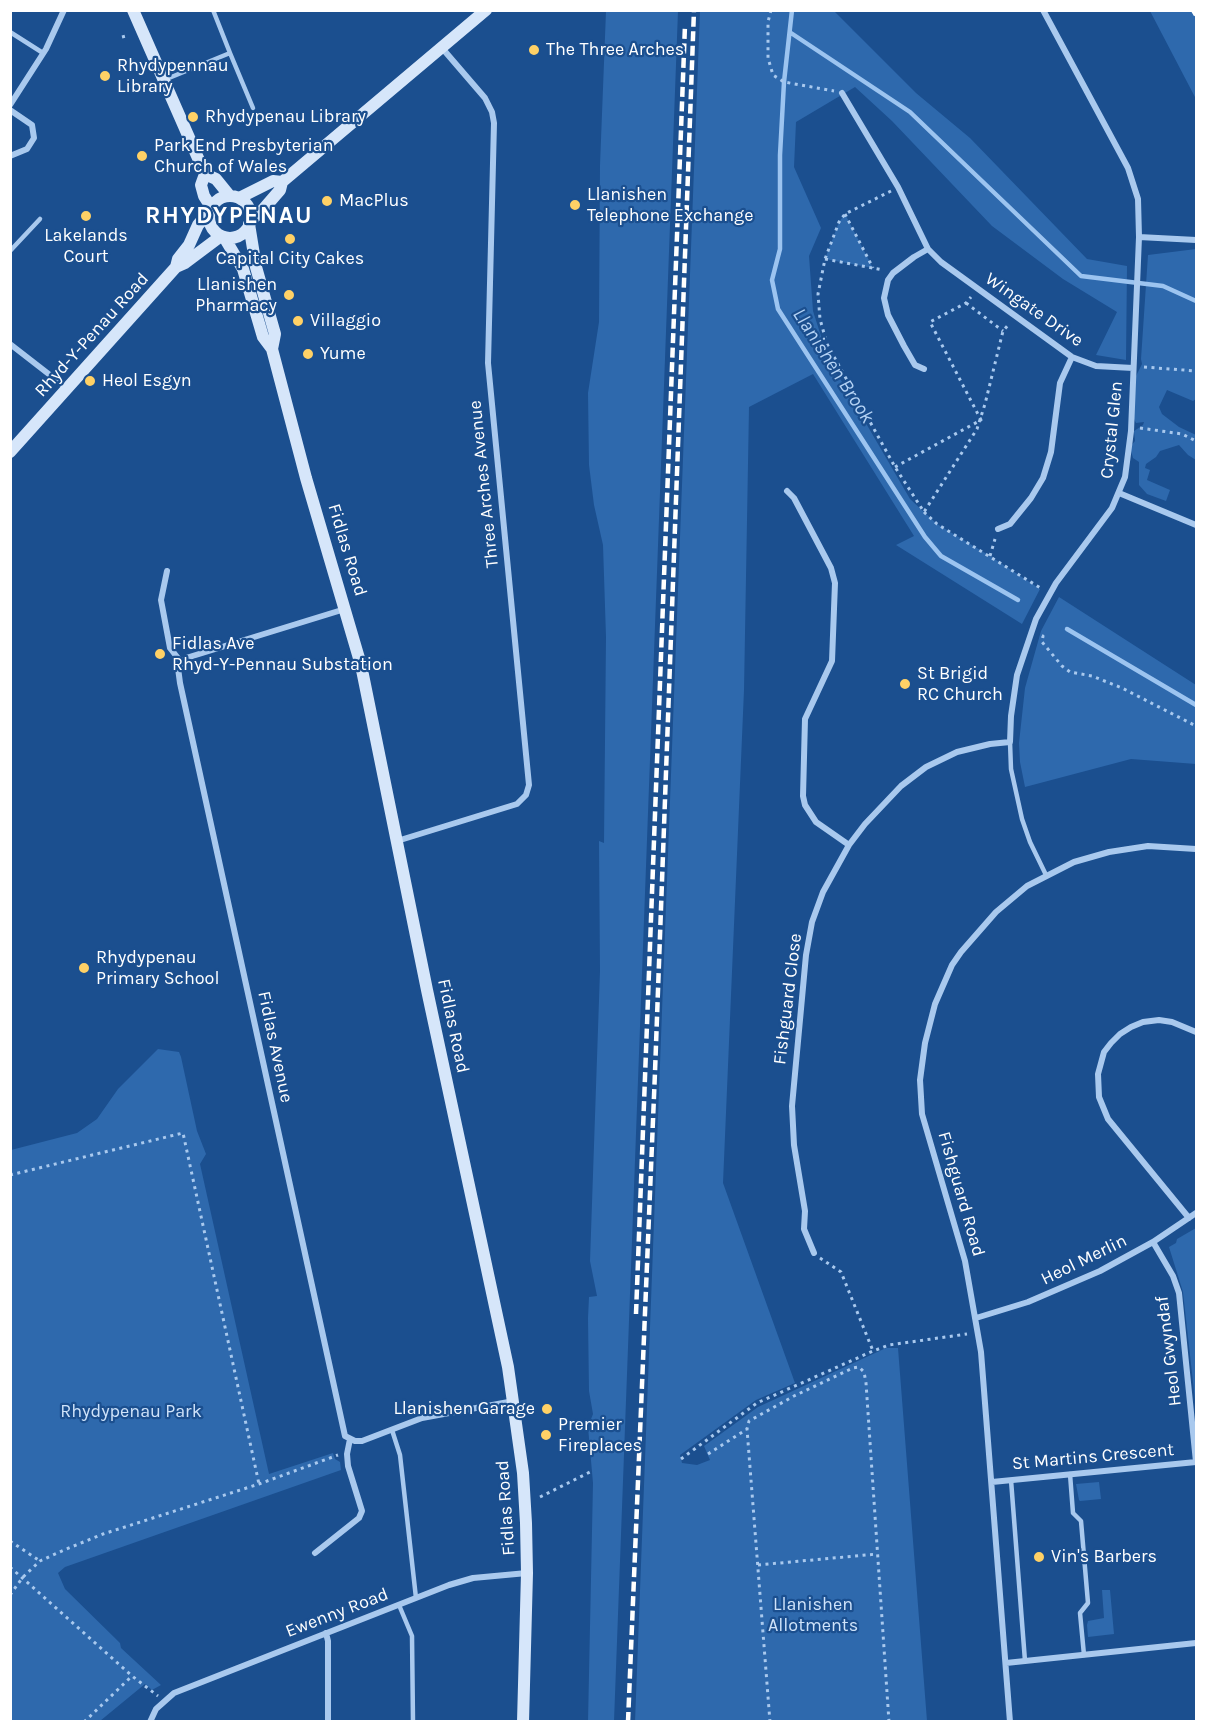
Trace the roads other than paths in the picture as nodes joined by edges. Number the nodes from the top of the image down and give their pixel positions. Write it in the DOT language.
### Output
graph roads {
  1 [pos="64,10"];
  2 [pos="133,10"];
  3 [pos="213,10"];
  4 [pos="486,10"];
  5 [pos="1043,10"];
  6 [pos="10,32"];
  7 [pos="442,48"];
  8 [pos="43,53"];
  9 [pos="230,53"];
  10 [pos="164,80"];
  11 [pos="842,93"];
  12 [pos="10,105"];
  13 [pos="253,108"];
  14 [pos="10,110"];
  15 [pos="10,156"];
  16 [pos="206,174"];
  17 [pos="282,182"];
  18 [pos="234,197"];
  19 [pos="210,209"];
  20 [pos="40,219"];
  21 [pos="250,222"];
  22 [pos="222,236"];
  23 [pos="1139,237"];
  24 [pos="1197,240"];
  25 [pos="928,249"];
  26 [pos="10,251"];
  27 [pos="176,267"];
  28 [pos="10,344"];
  29 [pos="273,349"];
  30 [pos="1072,357"];
  31 [pos="1133,368"];
  32 [pos="924,369"];
  33 [pos="68,389"];
  34 [pos="10,452"];
  35 [pos="787,491"];
  36 [pos="1119,493"];
  37 [pos="1197,525"];
  38 [pos="998,529"];
  39 [pos="167,571"];
  40 [pos="346,609"];
  41 [pos="181,662"];
  42 [pos="1010,742"];
  43 [pos="397,841"];
  44 [pos="849,845"];
  45 [pos="1197,849"];
  46 [pos="1046,875"];
  47 [pos="1197,1032"];
  48 [pos="1197,1213"];
  49 [pos="1189,1218"];
  50 [pos="1153,1242"];
  51 [pos="814,1253"];
  52 [pos="976,1318"];
  53 [pos="514,1401"];
  54 [pos="392,1430"];
  55 [pos="350,1439"];
  56 [pos="1196,1462"];
  57 [pos="1070,1474"];
  58 [pos="1011,1480"];
  59 [pos="992,1482"];
  60 [pos="315,1553"];
  61 [pos="527,1573"];
  62 [pos="416,1598"];
  63 [pos="399,1605"];
  64 [pos="326,1633"];
  65 [pos="1197,1643"];
  66 [pos="1084,1655"];
  67 [pos="1025,1661"];
  68 [pos="1006,1663"];
  69 [pos="150,1722"];
  70 [pos="328,1722"];
  71 [pos="412,1722"];
  72 [pos="523,1722"];
  73 [pos="1010,1722"];
  1 -- 8 [label="street"];
  2 -- 10 [label="street"];
  3 -- 9 [label="lane"];
  4 -- 7 [label="street"];
  5 -- 23 [label="street, Crystal Glen"];
  6 -- 8 [label="lane"];
  7 -- 17 [label="street"];
  7 -- 43 [label="street, Three Arches Avenue"];
  8 -- 12 [label="street"];
  9 -- 10 [label="lane"];
  9 -- 13 [label="lane"];
  10 -- 16 [label="street"];
  11 -- 25 [label="street, Wingate Drive"];
  14 -- 15 [label="street"];
  16 -- 18 [label="street"];
  16 -- 19 [label="street"];
  17 -- 18 [label="street"];
  17 -- 21 [label="street"];
  18 -- 19 [label="street"];
  18 -- 21 [label="street"];
  19 -- 22 [label="street"];
  19 -- 27 [label="street, Rhyd-Y-Penau Road"];
  20 -- 26 [label="lane"];
  21 -- 22 [label="street"];
  21 -- 29 [label="street, Fidlas Road"];
  22 -- 27 [label="street, Rhyd-Y-Penau Road"];
  22 -- 29 [label="street, Fidlas Road"];
  23 -- 24 [label="street"];
  23 -- 31 [label="street, Crystal Glen"];
  25 -- 30 [label="street, Wingate Drive"];
  25 -- 32 [label="street"];
  27 -- 33 [label="street, Rhyd-Y-Penau Road"];
  28 -- 33 [label="street"];
  29 -- 40 [label="street, Fidlas Road"];
  30 -- 31 [label="street, Wingate Drive"];
  30 -- 38 [label="street"];
  31 -- 36 [label="street, Crystal Glen"];
  33 -- 34 [label="street, Rhyd-Y-Penau Road"];
  35 -- 44 [label="street"];
  36 -- 37 [label="street"];
  36 -- 42 [label="street, Crystal Glen"];
  39 -- 41 [label="street"];
  40 -- 41 [label="street"];
  40 -- 43 [label="street, Fidlas Road"];
  41 -- 55 [label="street, Fidlas Avenue"];
  42 -- 44 [label="street, Fishguard Close"];
  42 -- 46 [label="lane, Crystal Glen"];
  43 -- 53 [label="street, Fidlas Road"];
  44 -- 51 [label="street, Fishguard Close"];
  45 -- 46 [label="street, Fishguard Road"];
  46 -- 52 [label="street, Fishguard Road"];
  47 -- 49 [label="street"];
  48 -- 49 [label="street, Heol Merlin"];
  49 -- 50 [label="street, Heol Merlin"];
  50 -- 52 [label="street, Heol Merlin"];
  50 -- 56 [label="street, Heol Gwyndaf"];
  52 -- 59 [label="street, Fishguard Road"];
  53 -- 54 [label="street"];
  53 -- 61 [label="street, Fidlas Road"];
  54 -- 55 [label="street"];
  54 -- 62 [label="lane"];
  55 -- 60 [label="street"];
  56 -- 57 [label="street, St Martins Crescent"];
  57 -- 58 [label="street, St Martins Crescent"];
  57 -- 66 [label="lane"];
  58 -- 59 [label="street, St Martins Crescent"];
  58 -- 67 [label="lane"];
  59 -- 68 [label="street, Fishguard Road"];
  61 -- 62 [label="street, Ewenny Road"];
  61 -- 72 [label="street, Fidlas Road"];
  62 -- 63 [label="street, Ewenny Road"];
  63 -- 64 [label="street, Ewenny Road"];
  63 -- 71 [label="lane"];
  64 -- 69 [label="street, Ewenny Road"];
  64 -- 70 [label="street"];
  65 -- 66 [label="street"];
  66 -- 67 [label="street"];
  67 -- 68 [label="street"];
  68 -- 73 [label="street, Fishguard Road"];
}
